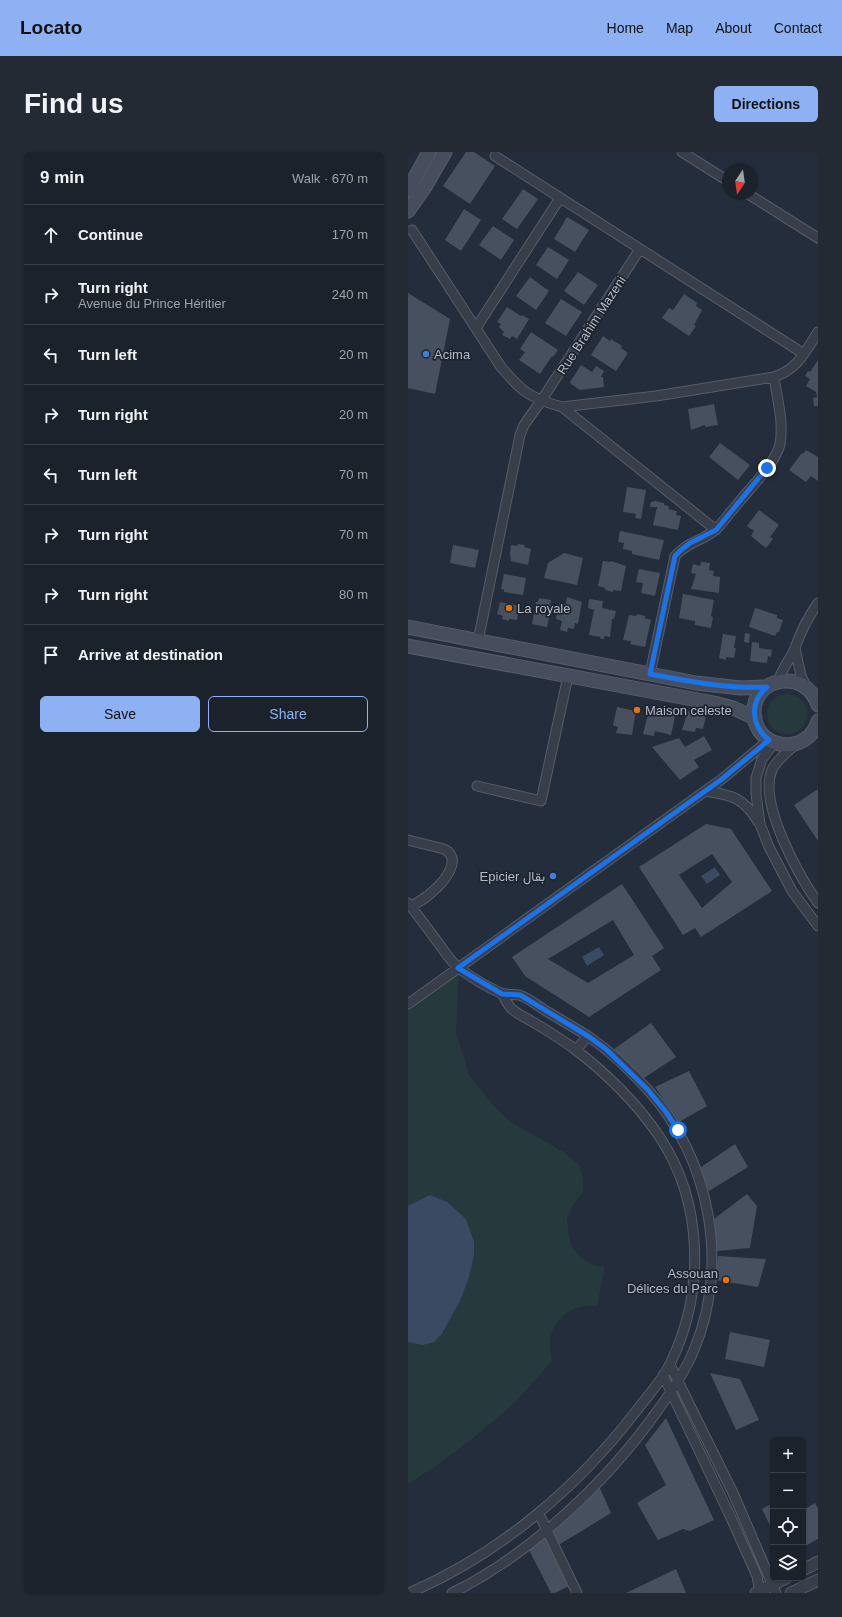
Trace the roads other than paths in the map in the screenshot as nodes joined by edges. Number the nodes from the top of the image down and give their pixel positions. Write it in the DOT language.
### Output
graph roads {
  1 [pos="430,152"];
  2 [pos="445,152"];
  3 [pos="682,152"];
  4 [pos="495,156"];
  5 [pos="722,177"];
  6 [pos="408,190"];
  7 [pos="560,198"];
  8 [pos="758,200"];
  9 [pos="408,211"];
  10 [pos="412,230"];
  11 [pos="818,238"];
  12 [pos="640,249"];
  13 [pos="476,328"];
  14 [pos="818,332"];
  15 [pos="804,354"];
  16 [pos="774,377"];
  17 [pos="542,401"];
  18 [pos="562,407"];
  19 [pos="716,530"];
  20 [pos="818,603"];
  21 [pos="408,627"];
  22 [pos="478,641"];
  23 [pos="408,646"];
  24 [pos="795,648"];
  25 [pos="650,674"];
  26 [pos="568,676"];
  27 [pos="773,684"];
  28 [pos="812,690"];
  29 [pos="818,705"];
  30 [pos="755,718"];
  31 [pos="817,726"];
  32 [pos="772,741"];
  33 [pos="797,744"];
  34 [pos="477,786"];
  35 [pos="705,791"];
  36 [pos="760,824"];
  37 [pos="408,840"];
  38 [pos="818,903"];
  39 [pos="410,905"];
  40 [pos="818,926"];
  41 [pos="458,968"];
  42 [pos="502,994"];
  43 [pos="408,1004"];
  44 [pos="588,1036"];
  45 [pos="576,1050"];
  46 [pos="670,1365"];
  47 [pos="663,1375"];
  48 [pos="678,1382"];
  49 [pos="671,1392"];
  50 [pos="539,1514"];
  51 [pos="547,1530"];
  52 [pos="818,1562"];
  53 [pos="806,1568"];
  54 [pos="818,1580"];
  55 [pos="783,1581"];
  56 [pos="775,1589"];
  57 [pos="759,1592"];
  58 [pos="409,1593"];
  59 [pos="452,1593"];
  60 [pos="578,1593"];
  61 [pos="791,1593"];
  1 -- 6 [label="main road"];
  2 -- 9 [label="main road"];
  3 -- 5 [label="street"];
  4 -- 7 [label="street"];
  7 -- 12 [label="street"];
  7 -- 13 [label="street"];
  8 -- 11 [label="street"];
  10 -- 13 [label="street"];
  12 -- 15 [label="street"];
  12 -- 17 [label="street, Rue Brahim Mazeni"];
  13 -- 17 [label="street"];
  14 -- 15 [label="street"];
  15 -- 16 [label="street"];
  16 -- 18 [label="street"];
  16 -- 19 [label="street"];
  17 -- 18 [label="street"];
  17 -- 22 [label="street, Rue Brahim Mazeni"];
  18 -- 19 [label="street"];
  19 -- 25 [label="street"];
  20 -- 24 [label="street"];
  21 -- 22 [label="main road"];
  22 -- 25 [label="main road"];
  23 -- 26 [label="main road"];
  24 -- 27 [label="street"];
  24 -- 28 [label="street"];
  25 -- 27 [label="main road"];
  26 -- 30 [label="main road"];
  26 -- 34 [label="street"];
  27 -- 28 [label="main road"];
  27 -- 30 [label="main road"];
  28 -- 29 [label="main road"];
  30 -- 32 [label="main road"];
  31 -- 33 [label="main road"];
  32 -- 33 [label="main road"];
  32 -- 35 [label="street"];
  32 -- 36 [label="street"];
  33 -- 38 [label="street"];
  35 -- 36 [label="street"];
  35 -- 41 [label="street"];
  36 -- 40 [label="street"];
  37 -- 39 [label="street"];
  39 -- 41 [label="street"];
  41 -- 42 [label="street"];
  41 -- 43 [label="street"];
  42 -- 44 [label="street"];
  42 -- 45 [label="street"];
  44 -- 45 [label="street"];
  44 -- 48 [label="street"];
  45 -- 46 [label="street"];
  46 -- 47 [label="street"];
  46 -- 48 [label="street"];
  47 -- 49 [label="street"];
  47 -- 50 [label="street"];
  48 -- 49 [label="street"];
  48 -- 56 [label="street"];
  49 -- 51 [label="street"];
  49 -- 57 [label="street"];
  50 -- 51 [label="street"];
  50 -- 58 [label="street"];
  51 -- 59 [label="street"];
  51 -- 60 [label="street"];
  52 -- 53 [label="street"];
  54 -- 61 [label="street"];
  55 -- 56 [label="street"];
  56 -- 57 [label="street"];
}
